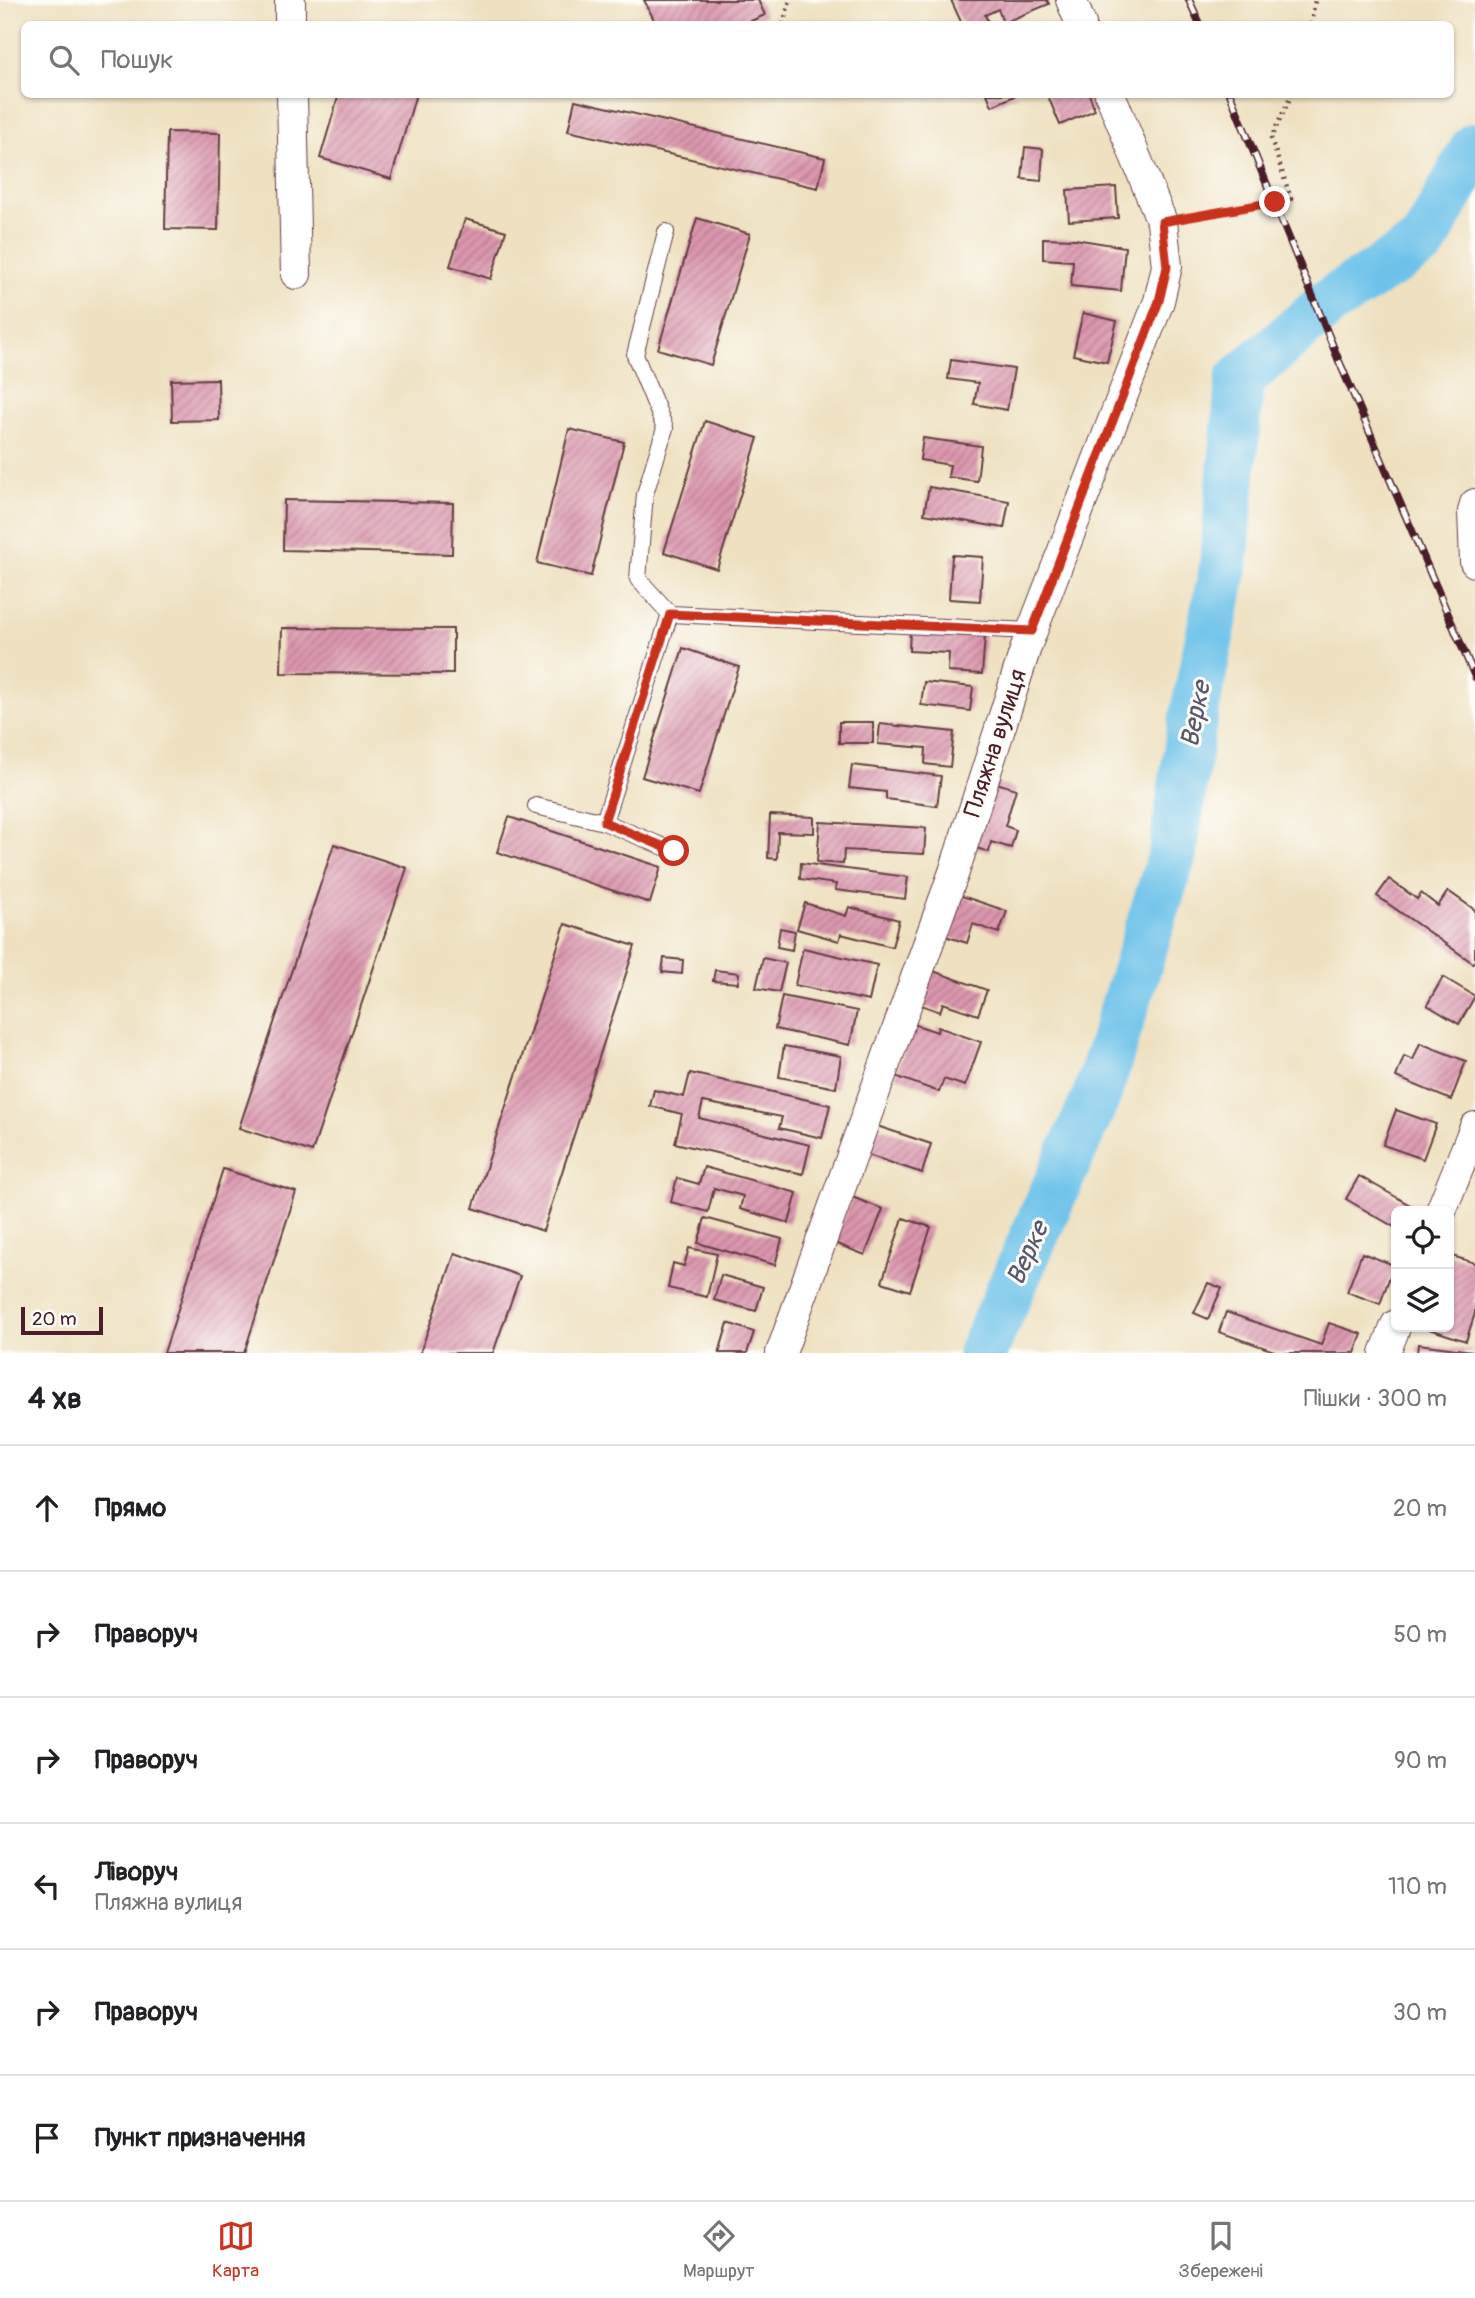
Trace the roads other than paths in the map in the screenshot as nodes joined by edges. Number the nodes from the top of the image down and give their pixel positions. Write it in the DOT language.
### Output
graph roads {
  1 [pos="290,0"];
  2 [pos="1070,0"];
  3 [pos="290,21"];
  4 [pos="1080,21"];
  5 [pos="292,98"];
  6 [pos="1112,98"];
  7 [pos="666,232"];
  8 [pos="296,274"];
  9 [pos="1475,504"];
  10 [pos="1475,562"];
  11 [pos="670,614"];
  12 [pos="1032,631"];
  13 [pos="536,806"];
  14 [pos="604,822"];
  15 [pos="674,851"];
  16 [pos="1475,1127"];
  17 [pos="1443,1206"];
  18 [pos="1393,1332"];
  19 [pos="781,1353"];
  20 [pos="1385,1353"];
  1 -- 3 [label="street"];
  2 -- 4 [label="street"];
  5 -- 8 [label="street"];
  6 -- 12 [label="street, Пляжна вулиця"];
  7 -- 11 [label="lane"];
  9 -- 10 [label="street"];
  11 -- 12 [label="lane"];
  11 -- 14 [label="lane"];
  12 -- 19 [label="street, Пляжна вулиця"];
  13 -- 14 [label="lane"];
  14 -- 15 [label="lane"];
  16 -- 17 [label="street"];
  18 -- 20 [label="street"];
}
